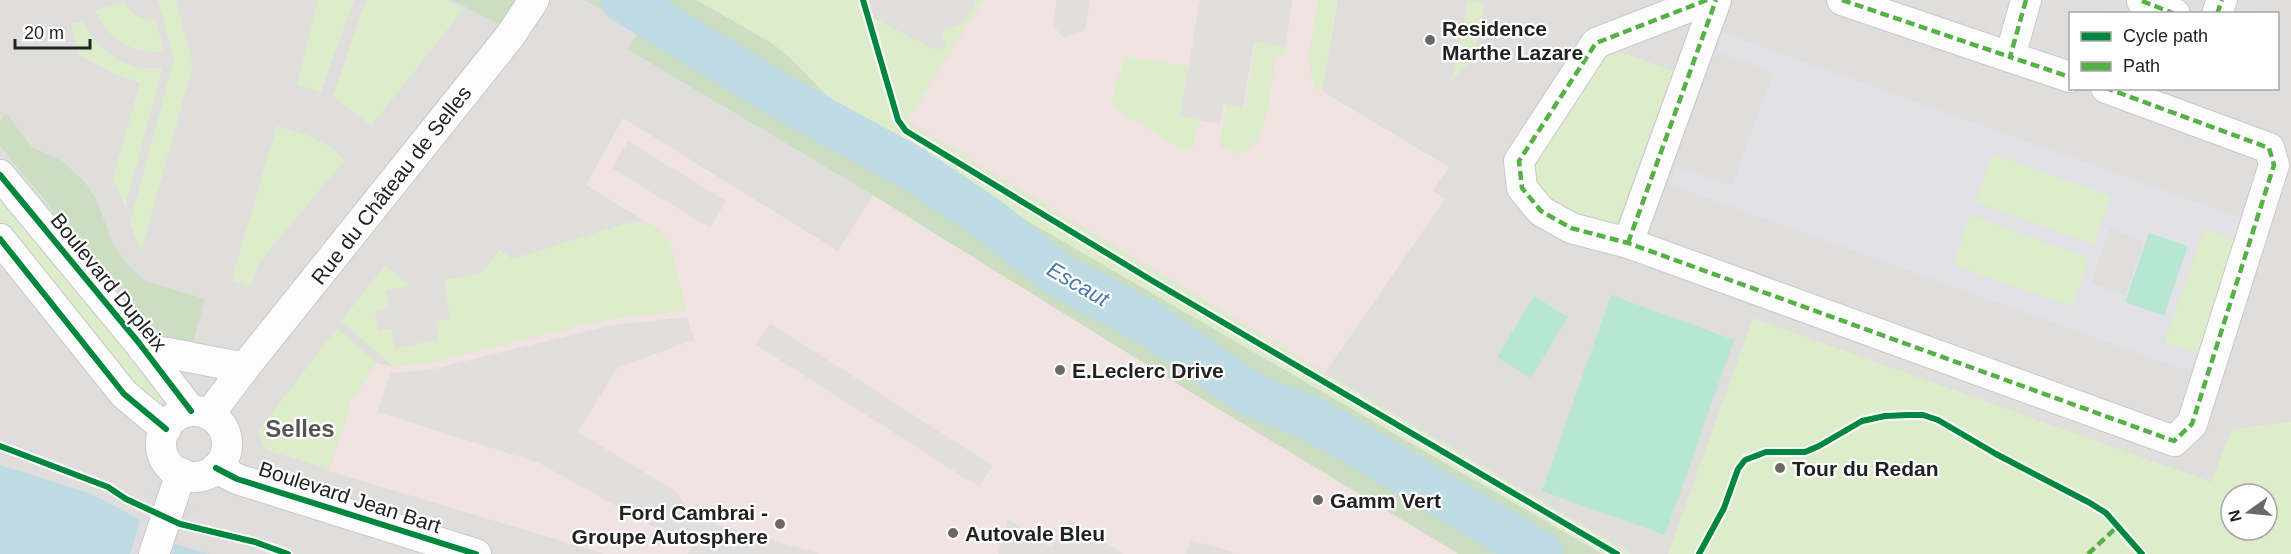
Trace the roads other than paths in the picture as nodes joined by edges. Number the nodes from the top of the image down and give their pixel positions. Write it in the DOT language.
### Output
graph roads {
  1 [pos="534,0"];
  2 [pos="1707,0"];
  3 [pos="1716,0"];
  4 [pos="1842,0"];
  5 [pos="2026,0"];
  6 [pos="2140,5"];
  7 [pos="2167,12"];
  8 [pos="2010,57"];
  9 [pos="2069,77"];
  10 [pos="2111,90"];
  11 [pos="0,175"];
  12 [pos="0,239"];
  13 [pos="1628,243"];
  14 [pos="144,350"];
  15 [pos="245,367"];
  16 [pos="200,413"];
  17 [pos="166,429"];
  18 [pos="216,468"];
  19 [pos="176,484"];
  20 [pos="154,554"];
  21 [pos="476,554"];
  1 -- 15 [label="street, Rue du Château de Selles"];
  2 -- 13 [label="street"];
  3 -- 13 [label="street"];
  4 -- 8 [label="street"];
  5 -- 8 [label="street"];
  6 -- 7 [label="street"];
  8 -- 9 [label="street"];
  10 -- 13 [label="street"];
  11 -- 14 [label="street, Boulevard Dupleix"];
  12 -- 17 [label="street"];
  14 -- 15 [label="street"];
  14 -- 16 [label="street, Boulevard Dupleix"];
  15 -- 16 [label="street, Rue du Château de Selles"];
  16 -- 17 [label="street"];
  16 -- 18 [label="street"];
  17 -- 19 [label="street"];
  18 -- 19 [label="street"];
  18 -- 21 [label="street, Boulevard Jean Bart"];
  19 -- 20 [label="street"];
}
